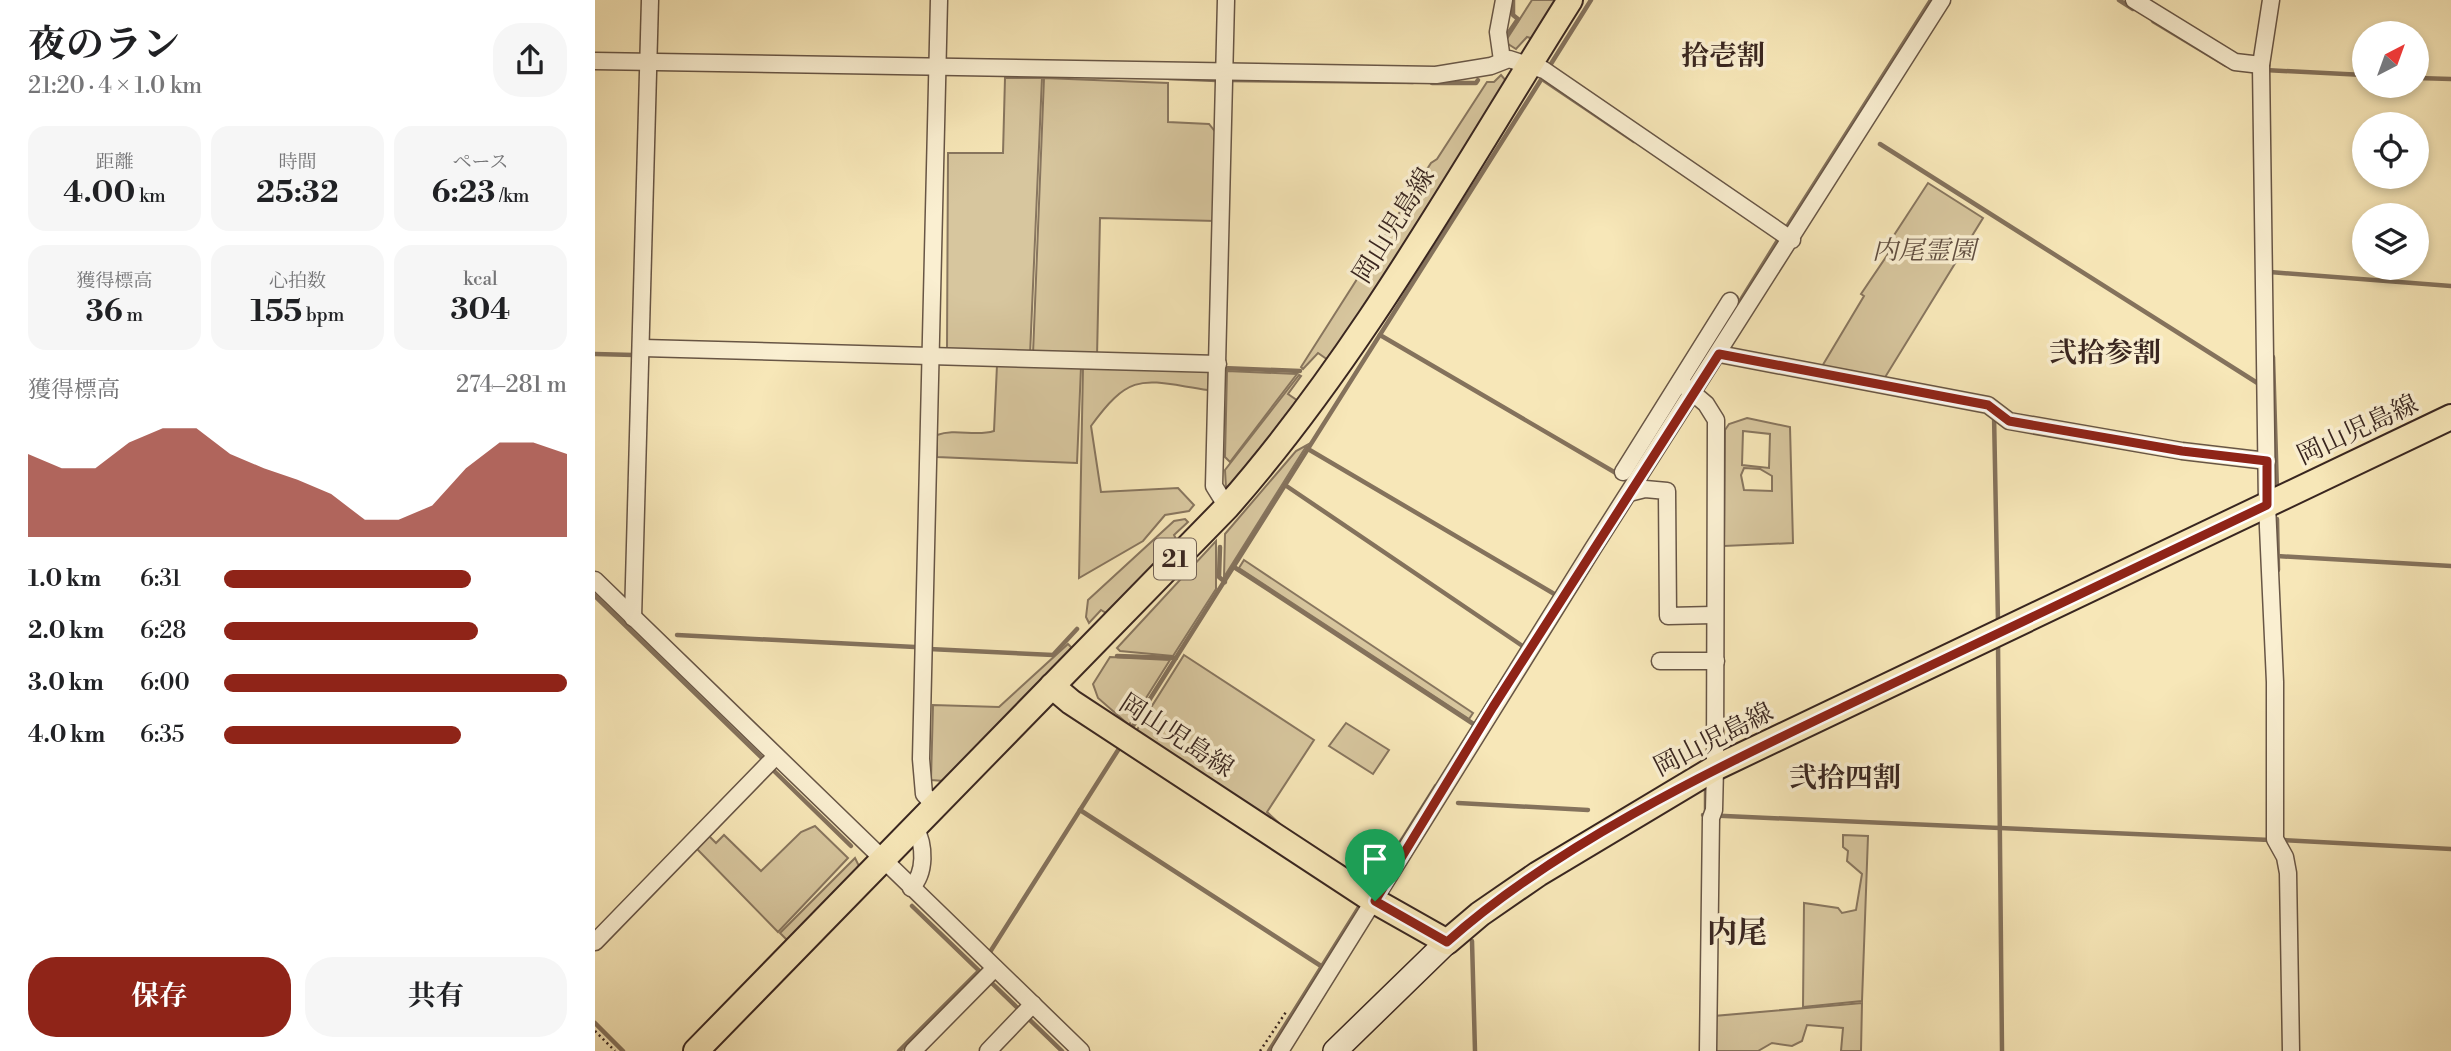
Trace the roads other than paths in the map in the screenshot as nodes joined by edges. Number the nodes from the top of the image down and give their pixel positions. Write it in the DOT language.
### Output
graph roads {
  1 [pos="650,0"];
  2 [pos="939,0"];
  3 [pos="1226,0"];
  4 [pos="1504,0"];
  5 [pos="1570,0"];
  6 [pos="1942,0"];
  7 [pos="2134,0"];
  8 [pos="2271,0"];
  9 [pos="653,60"];
  10 [pos="1502,60"];
  11 [pos="595,61"];
  12 [pos="2261,65"];
  13 [pos="937,66"];
  14 [pos="1541,69"];
  15 [pos="1225,73"];
  16 [pos="1786,236"];
  17 [pos="1730,302"];
  18 [pos="643,348"];
  19 [pos="1719,354"];
  20 [pos="931,356"];
  21 [pos="1217,364"];
  22 [pos="1686,387"];
  23 [pos="2451,418"];
  24 [pos="2267,461"];
  25 [pos="1623,472"];
  26 [pos="1629,493"];
  27 [pos="2267,505"];
  28 [pos="1227,507"];
  29 [pos="595,580"];
  30 [pos="1709,616"];
  31 [pos="633,618"];
  32 [pos="1660,661"];
  33 [pos="1710,661"];
  34 [pos="1052,686"];
  35 [pos="770,761"];
  36 [pos="1715,768"];
  37 [pos="935,806"];
  38 [pos="915,828"];
  39 [pos="884,860"];
  40 [pos="911,888"];
  41 [pos="1369,898"];
  42 [pos="595,942"];
  43 [pos="1447,942"];
  44 [pos="989,974"];
  45 [pos="1027,1010"];
  46 [pos="697,1051"];
  47 [pos="913,1051"];
  48 [pos="988,1051"];
  49 [pos="1081,1051"];
  50 [pos="1280,1051"];
  51 [pos="1335,1051"];
  52 [pos="1708,1051"];
  53 [pos="2291,1051"];
  1 -- 9 [label="street"];
  2 -- 13 [label="street"];
  3 -- 15 [label="street"];
  4 -- 10 [label="street"];
  5 -- 14 [label="main road, 岡山児島線 / 21"];
  6 -- 16 [label="street"];
  7 -- 12 [label="street"];
  8 -- 12 [label="street"];
  9 -- 11 [label="street"];
  9 -- 13 [label="street"];
  9 -- 18 [label="street"];
  10 -- 14 [label="street"];
  10 -- 15 [label="street"];
  12 -- 24 [label="street"];
  13 -- 15 [label="street"];
  13 -- 20 [label="street"];
  14 -- 16 [label="street"];
  14 -- 28 [label="main road, 岡山児島線 / 21"];
  15 -- 21 [label="street"];
  16 -- 19 [label="street"];
  17 -- 22 [label="street"];
  18 -- 20 [label="street"];
  18 -- 31 [label="street"];
  19 -- 22 [label="street"];
  19 -- 24 [label="street"];
  20 -- 21 [label="street"];
  20 -- 37 [label="street"];
  21 -- 28 [label="street"];
  22 -- 25 [label="street"];
  22 -- 26 [label="street"];
  22 -- 33 [label="street"];
  23 -- 27 [label="main road, 岡山児島線"];
  24 -- 27 [label="street"];
  26 -- 30 [label="street"];
  26 -- 41 [label="street"];
  27 -- 36 [label="main road, 岡山児島線"];
  27 -- 53 [label="street"];
  28 -- 34 [label="main road, 岡山児島線 / 21"];
  29 -- 31 [label="street"];
  31 -- 35 [label="street"];
  32 -- 33 [label="street"];
  33 -- 36 [label="street"];
  34 -- 37 [label="main road, 岡山児島線 / 21"];
  34 -- 41 [label="main road, 岡山児島線"];
  35 -- 39 [label="street"];
  35 -- 42 [label="street"];
  36 -- 43 [label="main road, 岡山児島線"];
  36 -- 52 [label="street"];
  37 -- 38 [label="main road, 岡山児島線 / 21"];
  38 -- 39 [label="main road, 岡山児島線 / 21"];
  38 -- 40 [label="street"];
  39 -- 40 [label="street"];
  39 -- 46 [label="main road, 岡山児島線 / 21"];
  40 -- 44 [label="street"];
  41 -- 43 [label="main road, 岡山児島線"];
  41 -- 50 [label="street"];
  43 -- 51 [label="street"];
  44 -- 45 [label="street"];
  44 -- 47 [label="street"];
  45 -- 48 [label="street"];
  45 -- 49 [label="street"];
}
